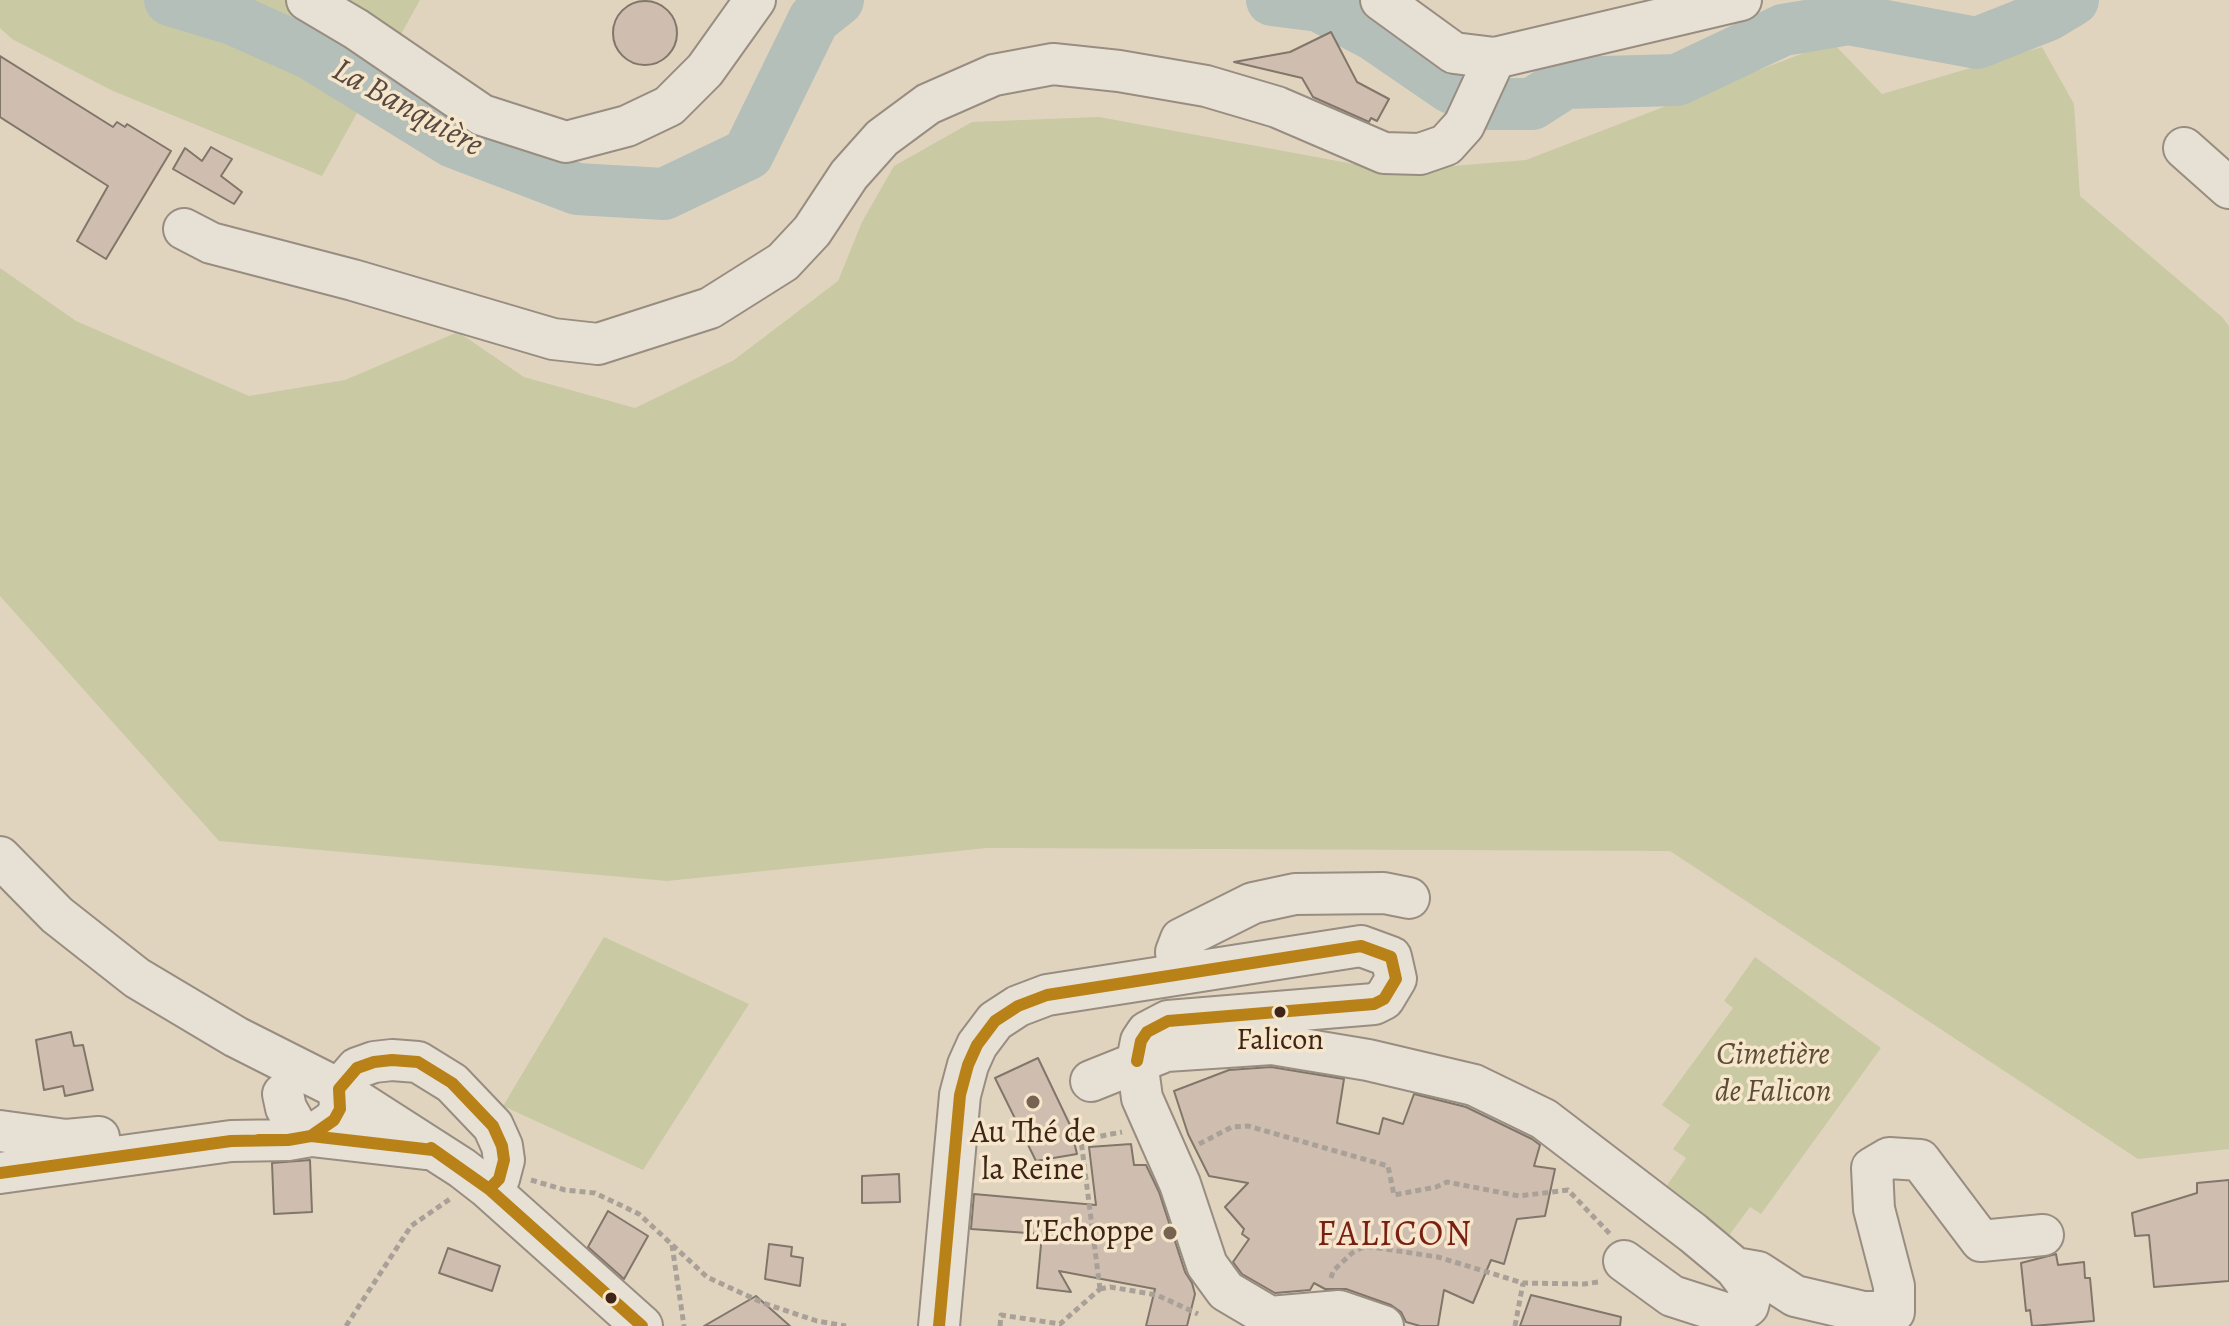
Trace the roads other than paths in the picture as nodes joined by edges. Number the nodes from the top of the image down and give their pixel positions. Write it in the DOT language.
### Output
graph roads {
  1 [pos="307,0"];
  2 [pos="755,0"];
  3 [pos="1381,0"];
  4 [pos="1741,0"];
  5 [pos="1491,67"];
  6 [pos="2184,148"];
  7 [pos="2229,188"];
  8 [pos="184,229"];
  9 [pos="0,857"];
  10 [pos="1409,898"];
  11 [pos="1178,974"];
  12 [pos="236,1037"];
  13 [pos="1137,1061"];
  14 [pos="1091,1081"];
  15 [pos="339,1089"];
  16 [pos="288,1113"];
  17 [pos="1,1120"];
  18 [pos="222,1143"];
  19 [pos="433,1150"];
  20 [pos="0,1173"];
  21 [pos="472,1192"];
  22 [pos="2043,1235"];
  23 [pos="1624,1261"];
  24 [pos="1735,1268"];
  25 [pos="1266,1321"];
  26 [pos="638,1325"];
  27 [pos="939,1326"];
  28 [pos="1383,1326"];
  1 -- 2 [label="street"];
  3 -- 5 [label="street"];
  4 -- 5 [label="street"];
  5 -- 8 [label="street"];
  6 -- 7 [label="street"];
  9 -- 12 [label="street"];
  10 -- 11 [label="street"];
  11 -- 13 [label="street"];
  11 -- 27 [label="street"];
  12 -- 15 [label="street"];
  12 -- 16 [label="street"];
  13 -- 14 [label="street"];
  13 -- 24 [label="street"];
  13 -- 25 [label="street"];
  15 -- 16 [label="street"];
  15 -- 19 [label="street"];
  15 -- 21 [label="street"];
  16 -- 18 [label="street"];
  16 -- 19 [label="street"];
  17 -- 18 [label="street"];
  18 -- 20 [label="street"];
  19 -- 21 [label="street"];
  21 -- 26 [label="street"];
  22 -- 24 [label="street"];
  23 -- 24 [label="street"];
  25 -- 28 [label="street"];
}
